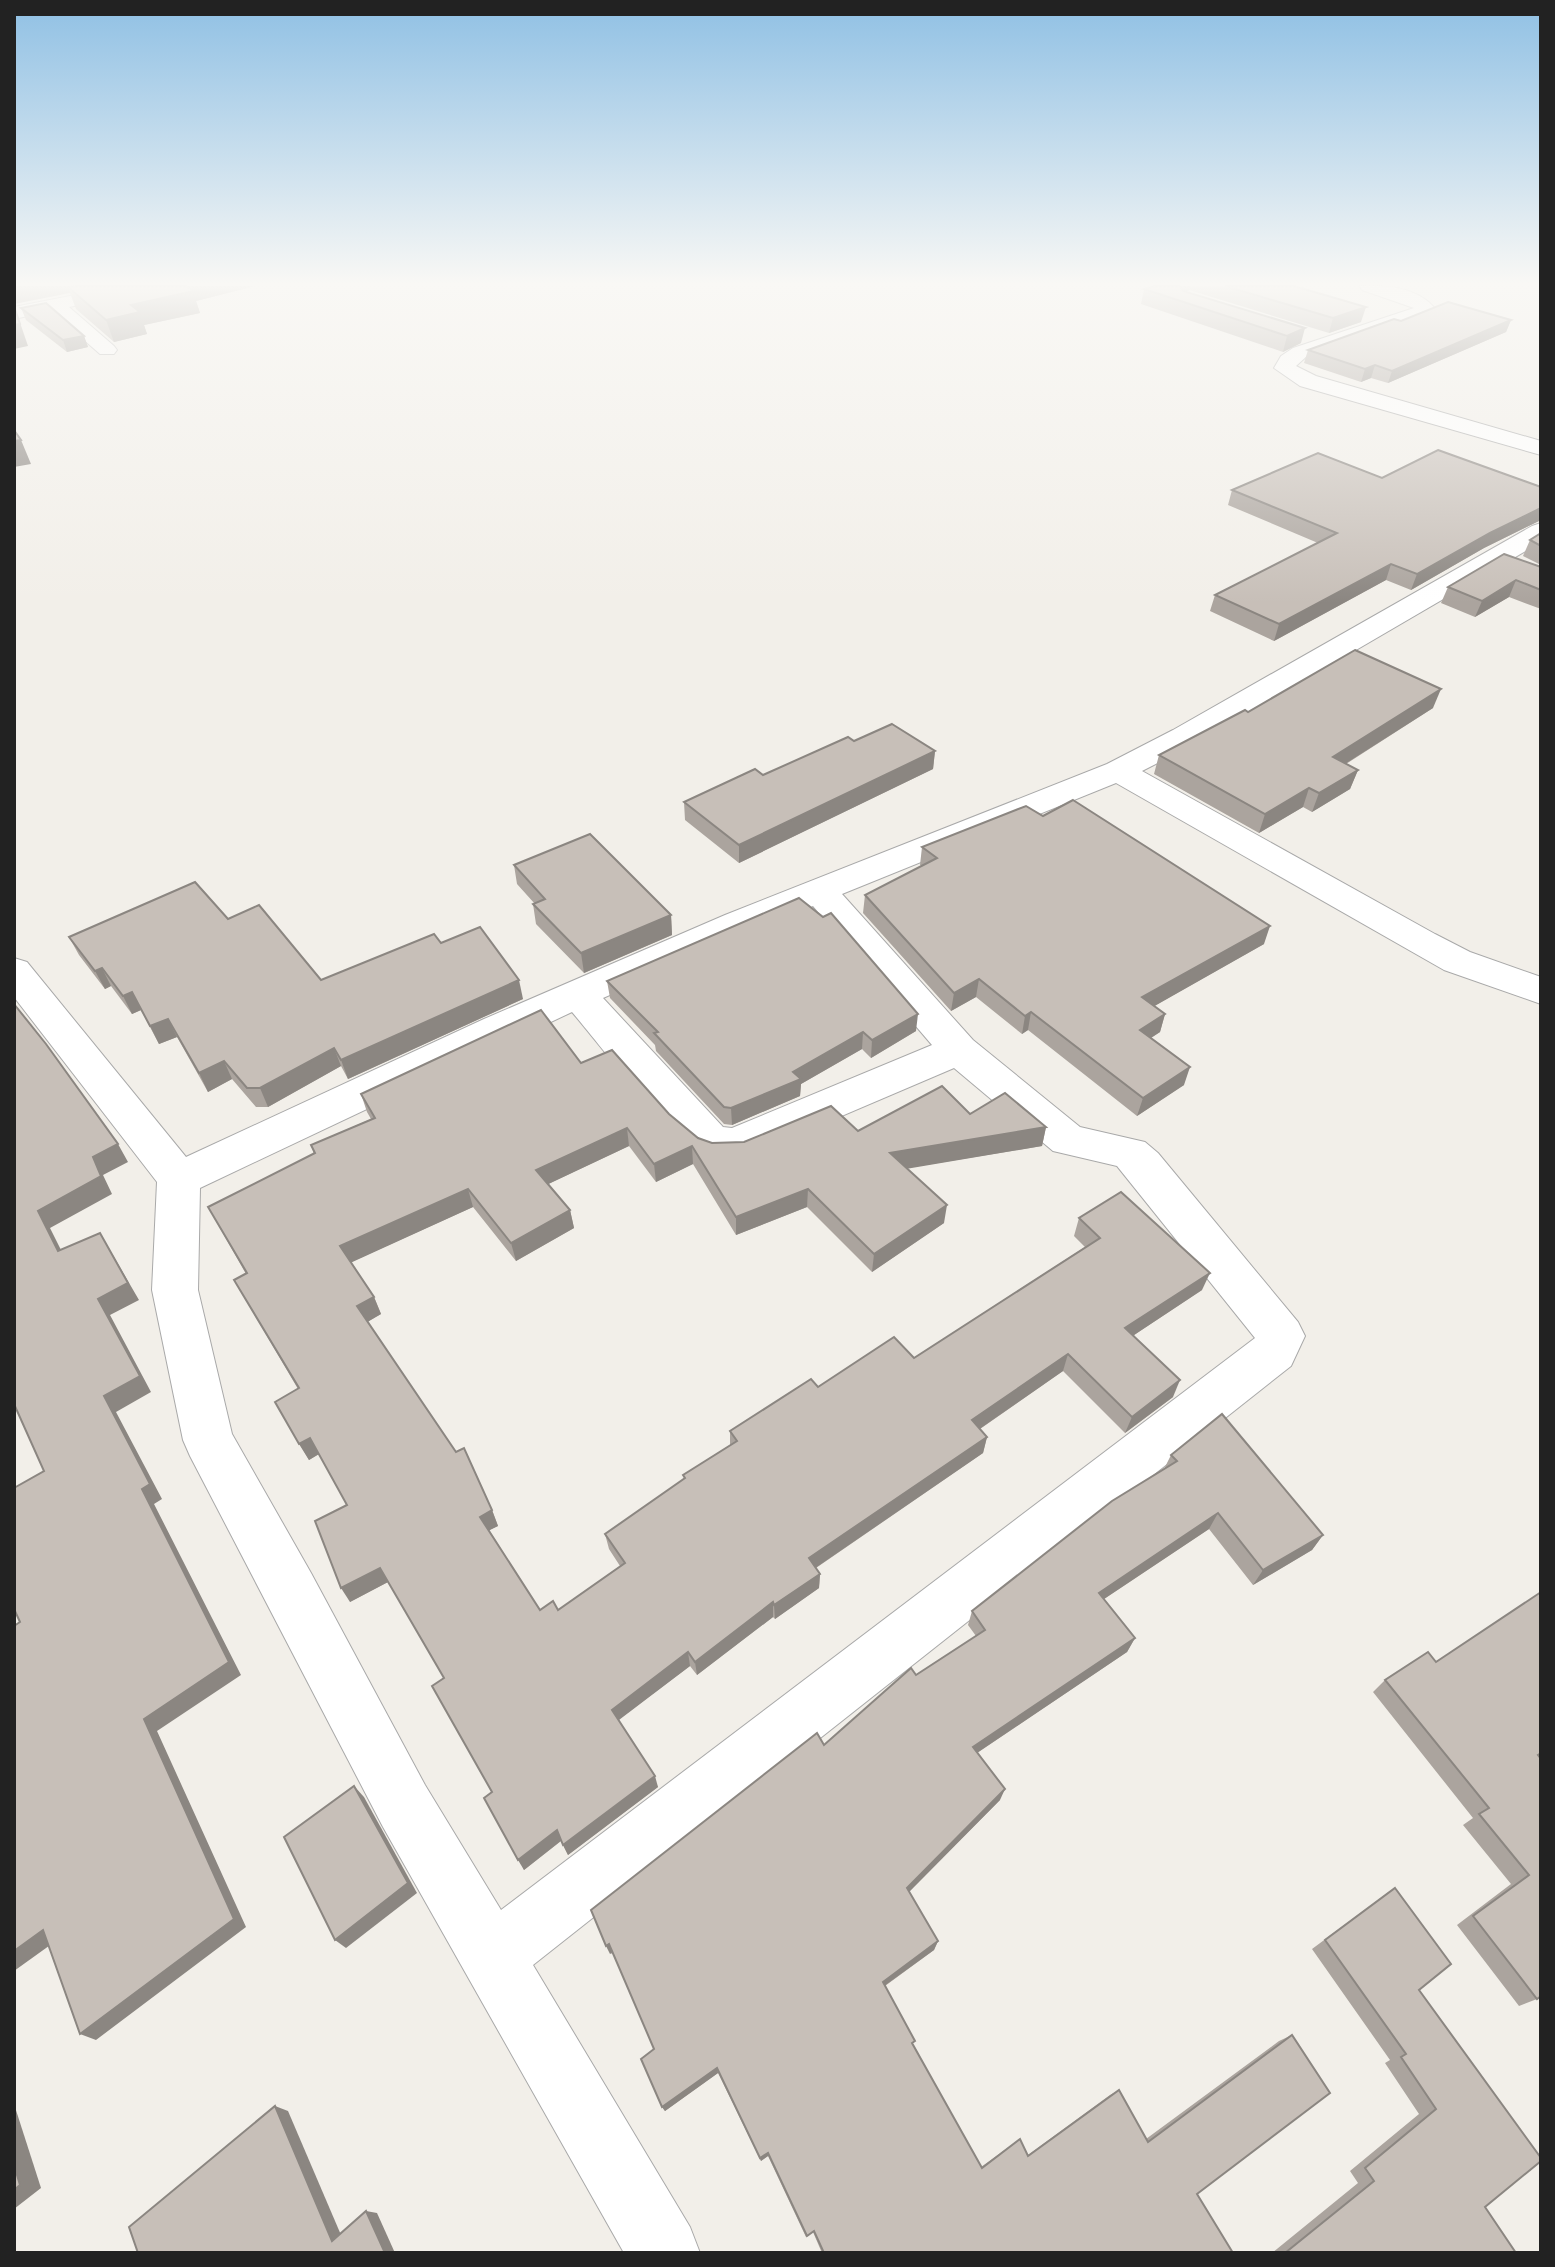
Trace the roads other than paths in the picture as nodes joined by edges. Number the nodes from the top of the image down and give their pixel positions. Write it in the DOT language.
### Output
graph roads {
  1 [pos="1346,392"];
  2 [pos="1541,448"];
  3 [pos="1541,531"];
  4 [pos="1494,557"];
  5 [pos="1529,572"];
  6 [pos="1118,771"];
  7 [pos="818,889"];
  8 [pos="14,971"];
  9 [pos="1541,991"];
  10 [pos="578,994"];
  11 [pos="959,1050"];
  12 [pos="179,1179"];
  13 [pos="491,1958"];
  14 [pos="664,2253"];
  1 -- 2 [label="street"];
  3 -- 4 [label="street"];
  4 -- 5 [label="street"];
  4 -- 6 [label="street"];
  6 -- 7 [label="street"];
  6 -- 9 [label="street"];
  7 -- 10 [label="street"];
  7 -- 11 [label="street"];
  8 -- 12 [label="street"];
  10 -- 11 [label="street"];
  10 -- 12 [label="street"];
  11 -- 13 [label="street"];
  12 -- 13 [label="street"];
  13 -- 14 [label="street"];
}
